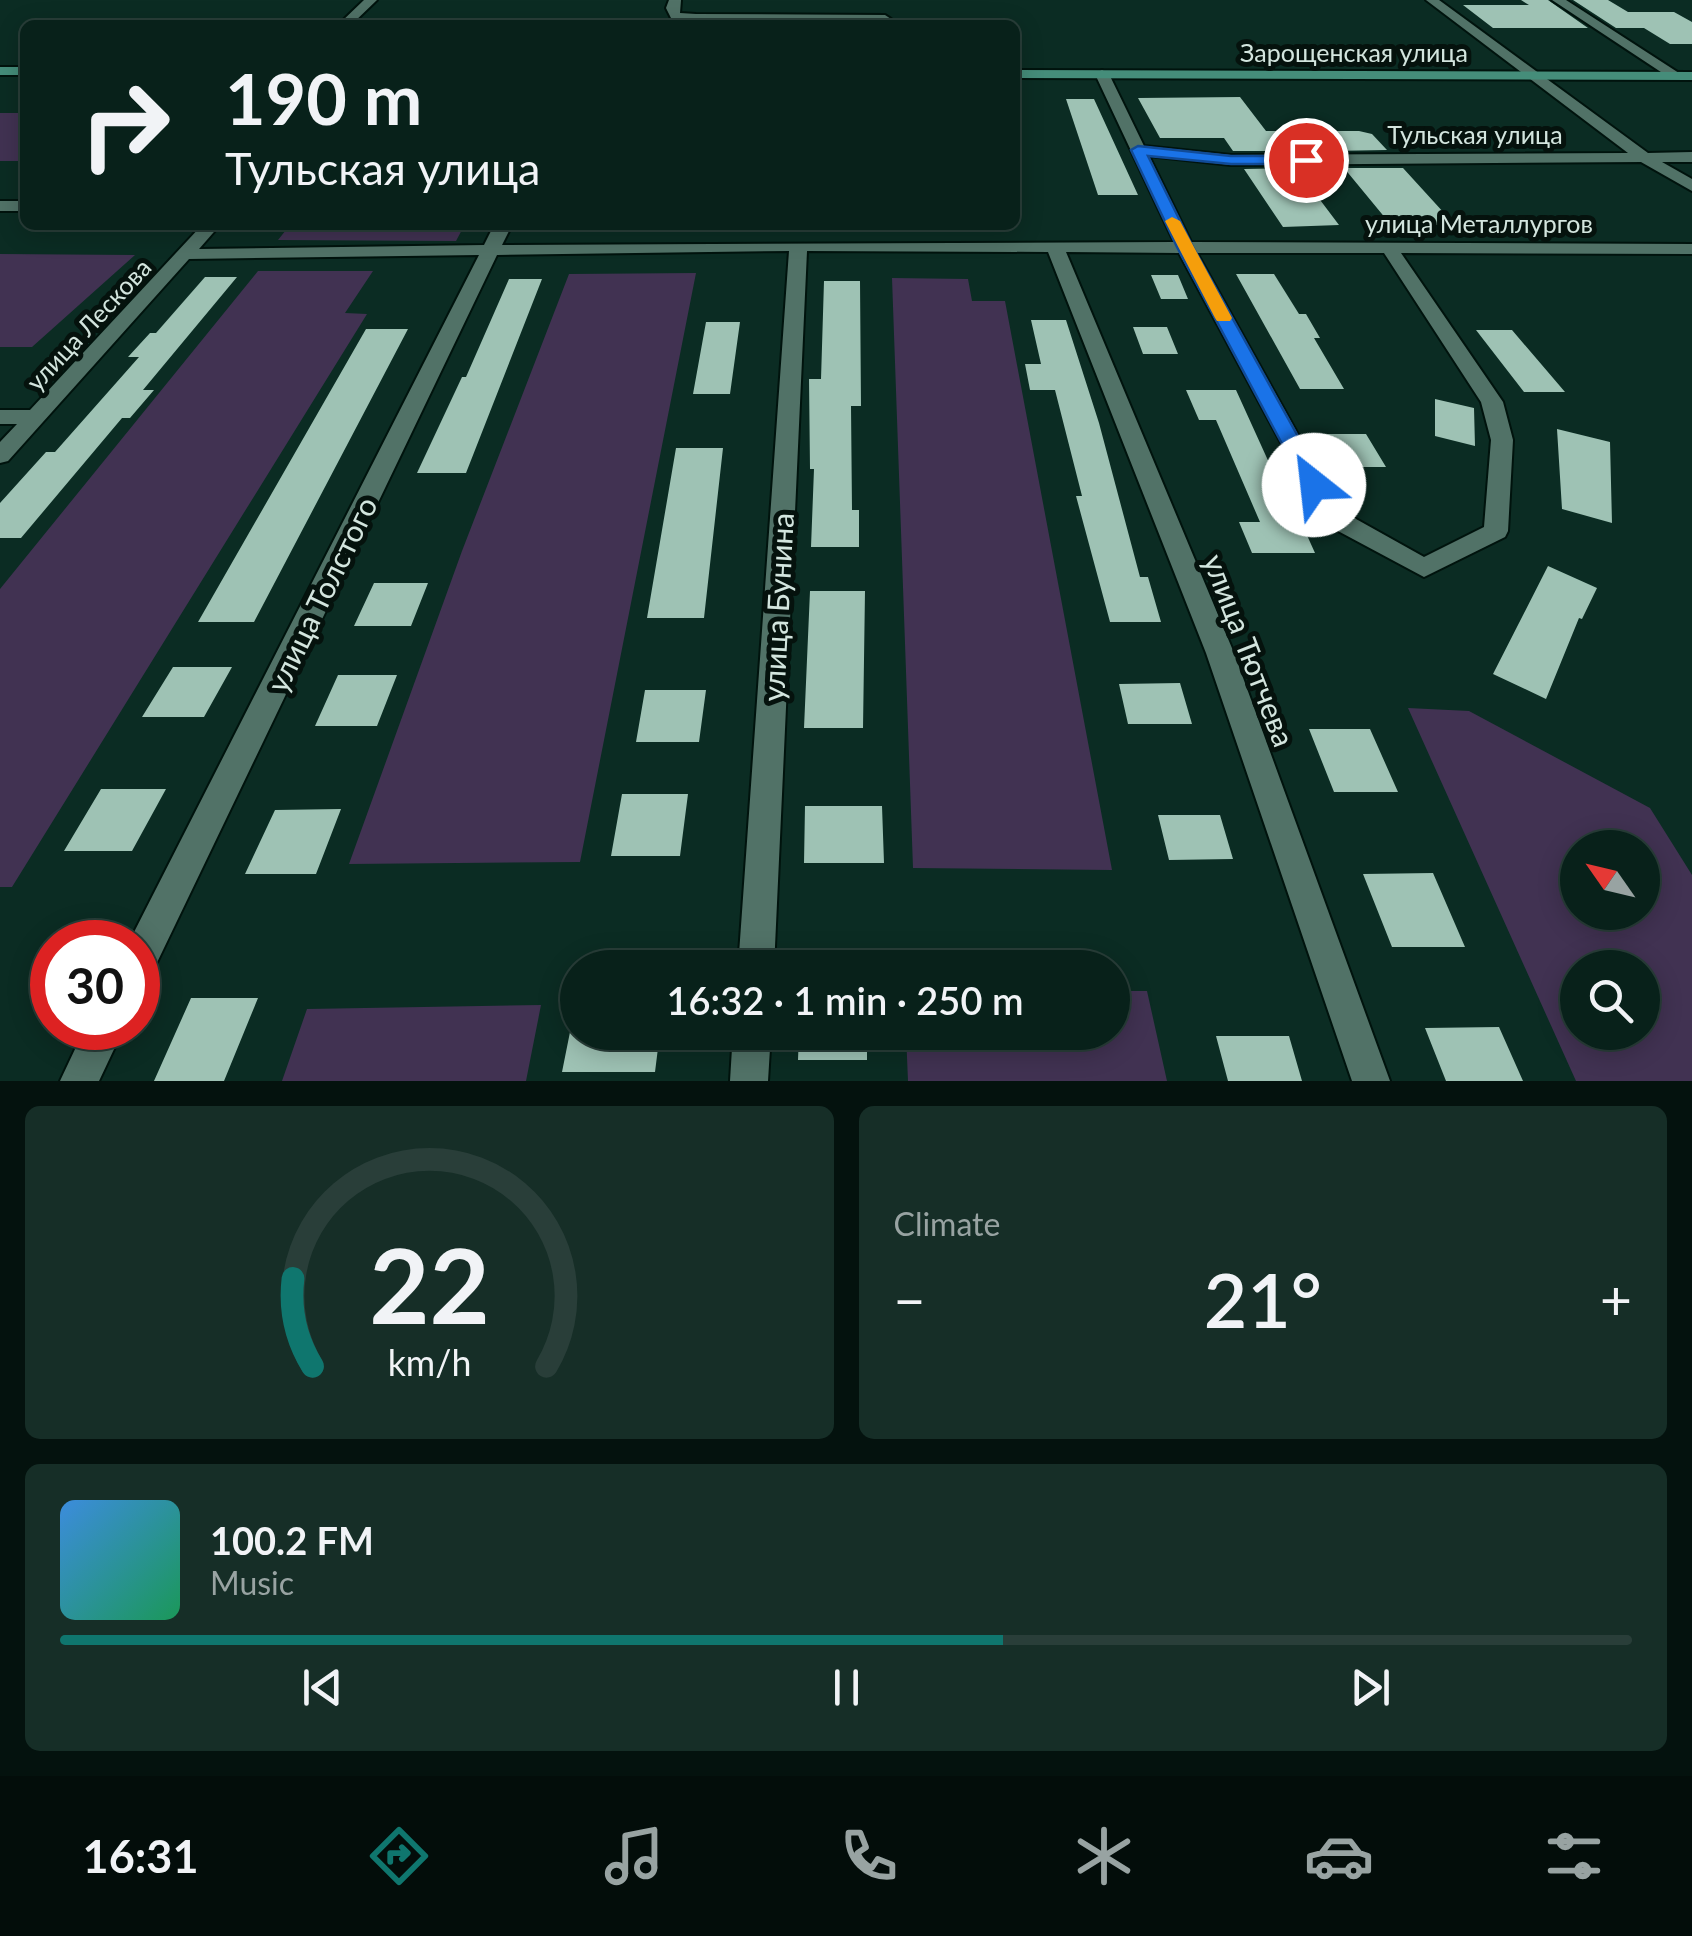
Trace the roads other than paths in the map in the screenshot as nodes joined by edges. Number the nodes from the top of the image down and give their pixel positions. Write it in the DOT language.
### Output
graph roads {
  1 [pos="372,0"];
  2 [pos="675,0"];
  3 [pos="1432,0"];
  4 [pos="1558,0"];
  5 [pos="350,20"];
  6 [pos="816,20"];
  7 [pos="1020,74"];
  8 [pos="1102,74"];
  9 [pos="1536,75"];
  10 [pos="1675,76"];
  11 [pos="1692,76"];
  12 [pos="1138,150"];
  13 [pos="1692,157"];
  14 [pos="1645,158"];
  15 [pos="1692,186"];
  16 [pos="207,230"];
  17 [pos="501,230"];
  18 [pos="798,246"];
  19 [pos="1055,247"];
  20 [pos="1185,247"];
  21 [pos="1390,248"];
  22 [pos="1692,249"];
  23 [pos="490,252"];
  24 [pos="186,254"];
  25 [pos="0,417"];
  26 [pos="36,417"];
  27 [pos="0,456"];
  28 [pos="159,920"];
  29 [pos="757,950"];
  30 [pos="94,1050"];
  31 [pos="751,1050"];
  32 [pos="78,1081"];
  33 [pos="749,1081"];
  34 [pos="1371,1081"];
  1 -- 5 [label="street"];
  2 -- 6 [label="street"];
  3 -- 9 [label="street"];
  4 -- 10 [label="street"];
  7 -- 8 [label="street, Зарощенская улица"];
  8 -- 9 [label="street, Зарощенская улица"];
  8 -- 12 [label="street"];
  9 -- 10 [label="street, Зарощенская улица"];
  9 -- 14 [label="street"];
  10 -- 11 [label="street, Зарощенская улица"];
  12 -- 14 [label="street, Тульская улица"];
  12 -- 20 [label="street"];
  13 -- 14 [label="street, Тульская улица"];
  14 -- 15 [label="street"];
  16 -- 24 [label="street, улица Лескова"];
  17 -- 23 [label="street, улица Толстого"];
  18 -- 19 [label="street, улица Металлургов"];
  18 -- 23 [label="street, улица Металлургов"];
  18 -- 29 [label="street, улица Бунина"];
  19 -- 20 [label="street, улица Металлургов"];
  19 -- 34 [label="street, улица Тютчева"];
  20 -- 21 [label="street, улица Металлургов"];
  20 -- 21 [label="street"];
  21 -- 22 [label="street, улица Металлургов"];
  23 -- 24 [label="street, улица Металлургов"];
  23 -- 28 [label="street, улица Толстого"];
  24 -- 26 [label="street, улица Лескова"];
  25 -- 26 [label="street"];
  26 -- 27 [label="street, улица Лескова"];
  30 -- 32 [label="street"];
  31 -- 33 [label="street"];
}
